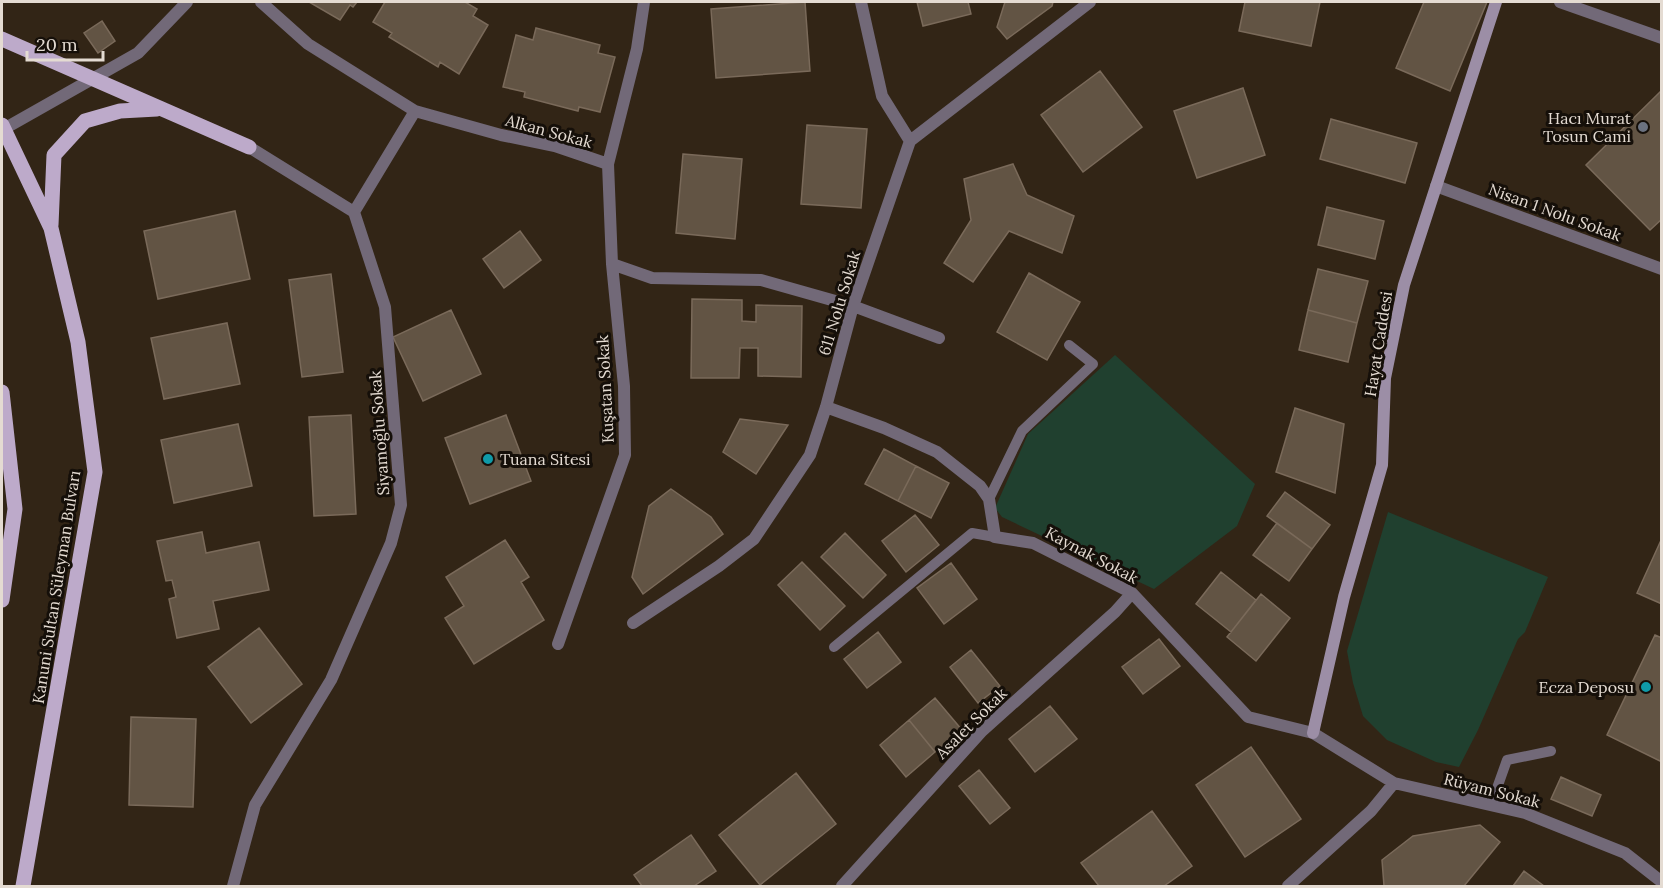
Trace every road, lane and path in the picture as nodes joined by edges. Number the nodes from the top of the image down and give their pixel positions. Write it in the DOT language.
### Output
graph roads {
  1 [pos="187,2"];
  2 [pos="261,2"];
  3 [pos="644,2"];
  4 [pos="861,2"];
  5 [pos="1090,2"];
  6 [pos="1497,2"];
  7 [pos="1560,2"];
  8 [pos="1662,38"];
  9 [pos="2,39"];
  10 [pos="160,109"];
  11 [pos="415,111"];
  12 [pos="2,128"];
  13 [pos="910,141"];
  14 [pos="249,147"];
  15 [pos="608,164"];
  16 [pos="1436,186"];
  17 [pos="354,212"];
  18 [pos="51,228"];
  19 [pos="612,264"];
  20 [pos="1662,269"];
  21 [pos="853,306"];
  22 [pos="939,338"];
  23 [pos="1069,345"];
  24 [pos="2,392"];
  25 [pos="826,407"];
  26 [pos="989,499"];
  27 [pos="995,537"];
  28 [pos="1132,593"];
  29 [pos="2,600"];
  30 [pos="633,623"];
  31 [pos="558,644"];
  32 [pos="834,647"];
  33 [pos="1313,733"];
  34 [pos="1551,751"];
  35 [pos="1394,783"];
  36 [pos="1491,805"];
  37 [pos="1662,882"];
  38 [pos="23,886"];
  39 [pos="233,886"];
  40 [pos="843,886"];
  41 [pos="1288,886"];
  1 -- 12 [label="street"];
  2 -- 11 [label="street, Alkan Sokak"];
  3 -- 15 [label="street"];
  4 -- 13 [label="street"];
  5 -- 13 [label="street"];
  6 -- 16 [label="street, Hayat Caddesi"];
  7 -- 8 [label="street"];
  9 -- 10 [label="main road"];
  10 -- 14 [label="main road"];
  10 -- 18 [label="main road"];
  11 -- 15 [label="street, Alkan Sokak"];
  11 -- 17 [label="street"];
  12 -- 18 [label="main road, Kanuni Sultan Süleyman Bulvarı"];
  13 -- 21 [label="street, 611 Nolu Sokak"];
  14 -- 17 [label="street"];
  15 -- 19 [label="street, Alkan Sokak"];
  16 -- 20 [label="street, Nisan 1 Nolu Sokak"];
  16 -- 33 [label="street, Hayat Caddesi"];
  17 -- 39 [label="street, Siyamoğlu Sokak"];
  18 -- 38 [label="main road, Kanuni Sultan Süleyman Bulvarı"];
  19 -- 21 [label="street"];
  19 -- 31 [label="street, Kuşatan Sokak"];
  21 -- 22 [label="street"];
  21 -- 25 [label="street, 611 Nolu Sokak"];
  23 -- 26 [label="lane"];
  24 -- 29 [label="main road"];
  25 -- 26 [label="street"];
  25 -- 30 [label="street, 611 Nolu Sokak"];
  26 -- 27 [label="street"];
  27 -- 28 [label="street, Kaynak Sokak"];
  27 -- 32 [label="lane"];
  28 -- 33 [label="street, Kaynak Sokak"];
  28 -- 40 [label="street, Asalet Sokak"];
  33 -- 35 [label="street, Rüyam Sokak"];
  34 -- 36 [label="lane"];
  35 -- 36 [label="street, Rüyam Sokak"];
  35 -- 41 [label="street"];
  36 -- 37 [label="street, Rüyam Sokak"];
}
